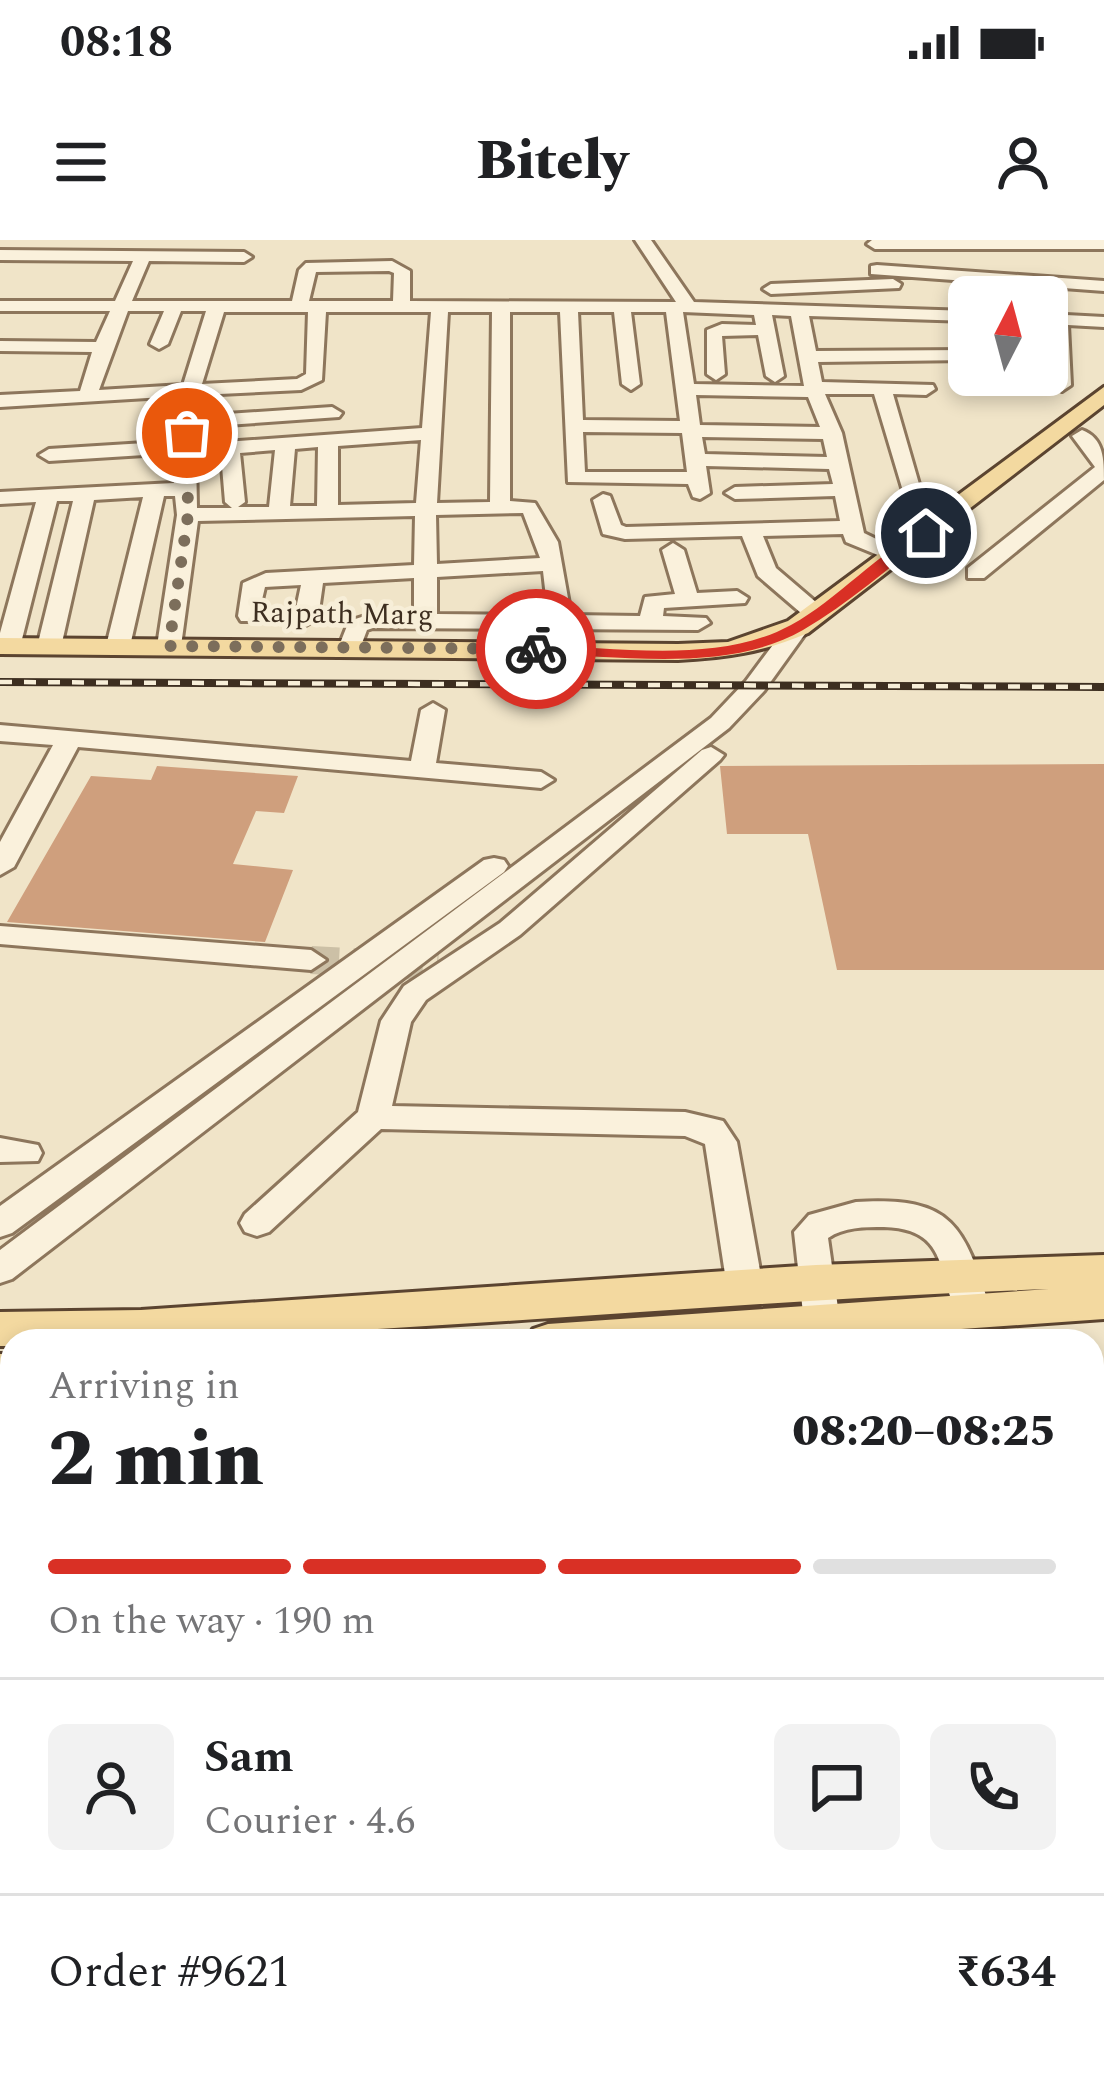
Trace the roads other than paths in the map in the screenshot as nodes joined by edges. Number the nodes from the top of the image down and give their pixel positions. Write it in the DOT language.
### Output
graph roads {
  1 [pos="643,240"];
  2 [pos="916,242"];
  3 [pos="875,244"];
  4 [pos="1104,244"];
  5 [pos="0,255"];
  6 [pos="47,256"];
  7 [pos="143,257"];
  8 [pos="244,257"];
  9 [pos="1051,260"];
  10 [pos="1104,264"];
  11 [pos="877,270"];
  12 [pos="37,273"];
  13 [pos="962,276"];
  14 [pos="1068,283"];
  15 [pos="892,284"];
  16 [pos="1104,286"];
  17 [pos="912,294"];
  18 [pos="948,296"];
  19 [pos="14,301"];
  20 [pos="681,303"];
  21 [pos="119,307"];
  22 [pos="308,307"];
  23 [pos="440,307"];
  24 [pos="175,308"];
  25 [pos="216,308"];
  26 [pos="401,308"];
  27 [pos="501,308"];
  28 [pos="569,308"];
  29 [pos="622,308"];
  30 [pos="1104,308"];
  31 [pos="762,309"];
  32 [pos="799,310"];
  33 [pos="883,313"];
  34 [pos="1068,314"];
  35 [pos="948,315"];
  36 [pos="1068,318"];
  37 [pos="1068,321"];
  38 [pos="1104,322"];
  39 [pos="766,330"];
  40 [pos="0,333"];
  41 [pos="906,335"];
  42 [pos="948,335"];
  43 [pos="1104,336"];
  44 [pos="159,344"];
  45 [pos="0,346"];
  46 [pos="103,346"];
  47 [pos="948,355"];
  48 [pos="892,356"];
  49 [pos="809,357"];
  50 [pos="716,374"];
  51 [pos="775,376"];
  52 [pos="631,384"];
  53 [pos="685,388"];
  54 [pos="877,389"];
  55 [pos="926,389"];
  56 [pos="815,390"];
  57 [pos="190,392"];
  58 [pos="1104,394"];
  59 [pos="88,395"];
  60 [pos="0,400"];
  61 [pos="332,413"];
  62 [pos="432,424"];
  63 [pos="573,426"];
  64 [pos="1093,428"];
  65 [pos="691,429"];
  66 [pos="832,434"];
  67 [pos="84,440"];
  68 [pos="328,440"];
  69 [pos="286,444"];
  70 [pos="230,448"];
  71 [pos="186,452"];
  72 [pos="644,453"];
  73 [pos="49,455"];
  74 [pos="839,464"];
  75 [pos="1104,468"];
  76 [pos="697,477"];
  77 [pos="46,488"];
  78 [pos="843,490"];
  79 [pos="155,491"];
  80 [pos="735,493"];
  81 [pos="85,494"];
  82 [pos="0,498"];
  83 [pos="603,500"];
  84 [pos="235,502"];
  85 [pos="426,508"];
  86 [pos="500,508"];
  87 [pos="327,510"];
  88 [pos="955,511"];
  89 [pos="279,512"];
  90 [pos="188,515"];
  91 [pos="850,527"];
  92 [pos="750,530"];
  93 [pos="667,531"];
  94 [pos="898,555"];
  95 [pos="552,564"];
  96 [pos="423,573"];
  97 [pos="976,574"];
  98 [pos="368,575"];
  99 [pos="313,578"];
  100 [pos="737,598"];
  101 [pos="688,599"];
  102 [pos="249,616"];
  103 [pos="306,618"];
  104 [pos="425,621"];
  105 [pos="562,622"];
  106 [pos="651,623"];
  107 [pos="698,623"];
  108 [pos="356,634"];
  109 [pos="783,638"];
  110 [pos="118,646"];
  111 [pos="169,646"];
  112 [pos="49,647"];
  113 [pos="3,651"];
  114 [pos="433,710"];
  115 [pos="760,713"];
  116 [pos="0,733"];
  117 [pos="70,740"];
  118 [pos="422,770"];
  119 [pos="541,780"];
  120 [pos="0,867"];
  121 [pos="0,935"];
  122 [pos="310,959"];
  123 [pos="373,1118"];
  124 [pos="257,1222"];
  125 [pos="0,1224"];
  126 [pos="0,1269"];
  127 [pos="745,1286"];
  128 [pos="968,1294"];
  129 [pos="819,1301"];
  130 [pos="1102,1301"];
  131 [pos="0,1329"];
  132 [pos="629,1329"];
  1 -- 20 [label="street"];
  2 -- 3 [label="street"];
  2 -- 4 [label="street"];
  5 -- 6 [label="street"];
  6 -- 7 [label="street"];
  6 -- 12 [label="street"];
  7 -- 8 [label="street"];
  7 -- 21 [label="street"];
  9 -- 10 [label="street"];
  11 -- 13 [label="street"];
  14 -- 16 [label="street"];
  15 -- 20 [label="street"];
  17 -- 18 [label="street"];
  19 -- 21 [label="street"];
  19 -- 40 [label="street"];
  20 -- 29 [label="street"];
  20 -- 31 [label="street"];
  20 -- 53 [label="street"];
  21 -- 24 [label="street"];
  21 -- 46 [label="street"];
  22 -- 25 [label="street"];
  22 -- 26 [label="street"];
  22 -- 26 [label="street"];
  22 -- 57 [label="street"];
  23 -- 26 [label="street"];
  23 -- 27 [label="street"];
  23 -- 62 [label="street"];
  24 -- 25 [label="street"];
  24 -- 44 [label="street"];
  25 -- 57 [label="street"];
  27 -- 28 [label="street"];
  27 -- 86 [label="street"];
  28 -- 29 [label="street"];
  28 -- 63 [label="street"];
  29 -- 52 [label="street"];
  30 -- 34 [label="street"];
  31 -- 32 [label="street"];
  31 -- 39 [label="street"];
  32 -- 33 [label="street"];
  32 -- 49 [label="street"];
  33 -- 35 [label="street"];
  33 -- 48 [label="street"];
  36 -- 38 [label="street"];
  37 -- 43 [label="street"];
  39 -- 50 [label="street"];
  39 -- 51 [label="street"];
  41 -- 42 [label="street"];
  45 -- 46 [label="street"];
  46 -- 59 [label="street"];
  47 -- 48 [label="street"];
  48 -- 49 [label="street"];
  48 -- 54 [label="street"];
  49 -- 56 [label="street"];
  53 -- 56 [label="street"];
  53 -- 65 [label="street"];
  54 -- 55 [label="street"];
  54 -- 56 [label="street"];
  54 -- 88 [label="street"];
  56 -- 66 [label="street"];
  57 -- 59 [label="street"];
  57 -- 71 [label="street"];
  58 -- 88 [label="main road, Rajpath Marg"];
  59 -- 60 [label="street"];
  61 -- 71 [label="street"];
  62 -- 68 [label="street"];
  62 -- 85 [label="street"];
  63 -- 72 [label="street"];
  63 -- 72 [label="street"];
  64 -- 75 [label="street"];
  64 -- 109 [label="main road, Rajpath Marg"];
  65 -- 66 [label="street"];
  65 -- 72 [label="street"];
  65 -- 76 [label="street"];
  66 -- 74 [label="street"];
  67 -- 71 [label="street"];
  68 -- 69 [label="street"];
  68 -- 87 [label="street"];
  69 -- 70 [label="street"];
  69 -- 89 [label="street"];
  70 -- 71 [label="street"];
  70 -- 84 [label="street"];
  71 -- 73 [label="street"];
  71 -- 77 [label="street"];
  71 -- 79 [label="street"];
  71 -- 90 [label="street"];
  72 -- 76 [label="street"];
  74 -- 76 [label="street"];
  74 -- 78 [label="street"];
  75 -- 97 [label="street"];
  77 -- 81 [label="street"];
  77 -- 82 [label="street"];
  77 -- 113 [label="street"];
  78 -- 80 [label="street"];
  78 -- 91 [label="street"];
  79 -- 81 [label="street"];
  79 -- 110 [label="street"];
  81 -- 112 [label="street"];
  83 -- 93 [label="street"];
  85 -- 86 [label="street"];
  85 -- 87 [label="street"];
  85 -- 96 [label="street"];
  86 -- 95 [label="street"];
  87 -- 89 [label="street"];
  88 -- 94 [label="main road, Rajpath Marg"];
  89 -- 90 [label="street"];
  90 -- 111 [label="street"];
  91 -- 92 [label="street"];
  91 -- 94 [label="street"];
  92 -- 93 [label="street"];
  92 -- 109 [label="street"];
  93 -- 101 [label="street"];
  94 -- 109 [label="main road, Rajpath Marg"];
  95 -- 96 [label="street"];
  95 -- 105 [label="street"];
  96 -- 98 [label="street"];
  96 -- 104 [label="street"];
  98 -- 99 [label="street"];
  98 -- 108 [label="street"];
  99 -- 102 [label="street"];
  99 -- 103 [label="street"];
  100 -- 101 [label="street"];
  101 -- 106 [label="street"];
  104 -- 105 [label="street"];
  104 -- 108 [label="street"];
  105 -- 106 [label="street"];
  106 -- 107 [label="street"];
  108 -- 109 [label="main road, Rajpath Marg"];
  108 -- 111 [label="main road, Rajpath Marg"];
  109 -- 113 [label="main road, Rajpath Marg"];
  109 -- 125 [label="street"];
  109 -- 126 [label="street"];
  110 -- 111 [label="main road, Rajpath Marg"];
  110 -- 112 [label="main road, Rajpath Marg"];
  112 -- 113 [label="main road, Rajpath Marg"];
  114 -- 118 [label="street"];
  115 -- 123 [label="street"];
  116 -- 117 [label="street"];
  117 -- 118 [label="street"];
  117 -- 120 [label="street"];
  118 -- 119 [label="street"];
  121 -- 122 [label="street"];
  123 -- 124 [label="street"];
  123 -- 127 [label="street"];
  127 -- 129 [label="main road"];
  127 -- 131 [label="main road"];
  128 -- 129 [label="main road"];
  128 -- 129 [label="street"];
  128 -- 130 [label="main road"];
  129 -- 132 [label="main road"];
}
